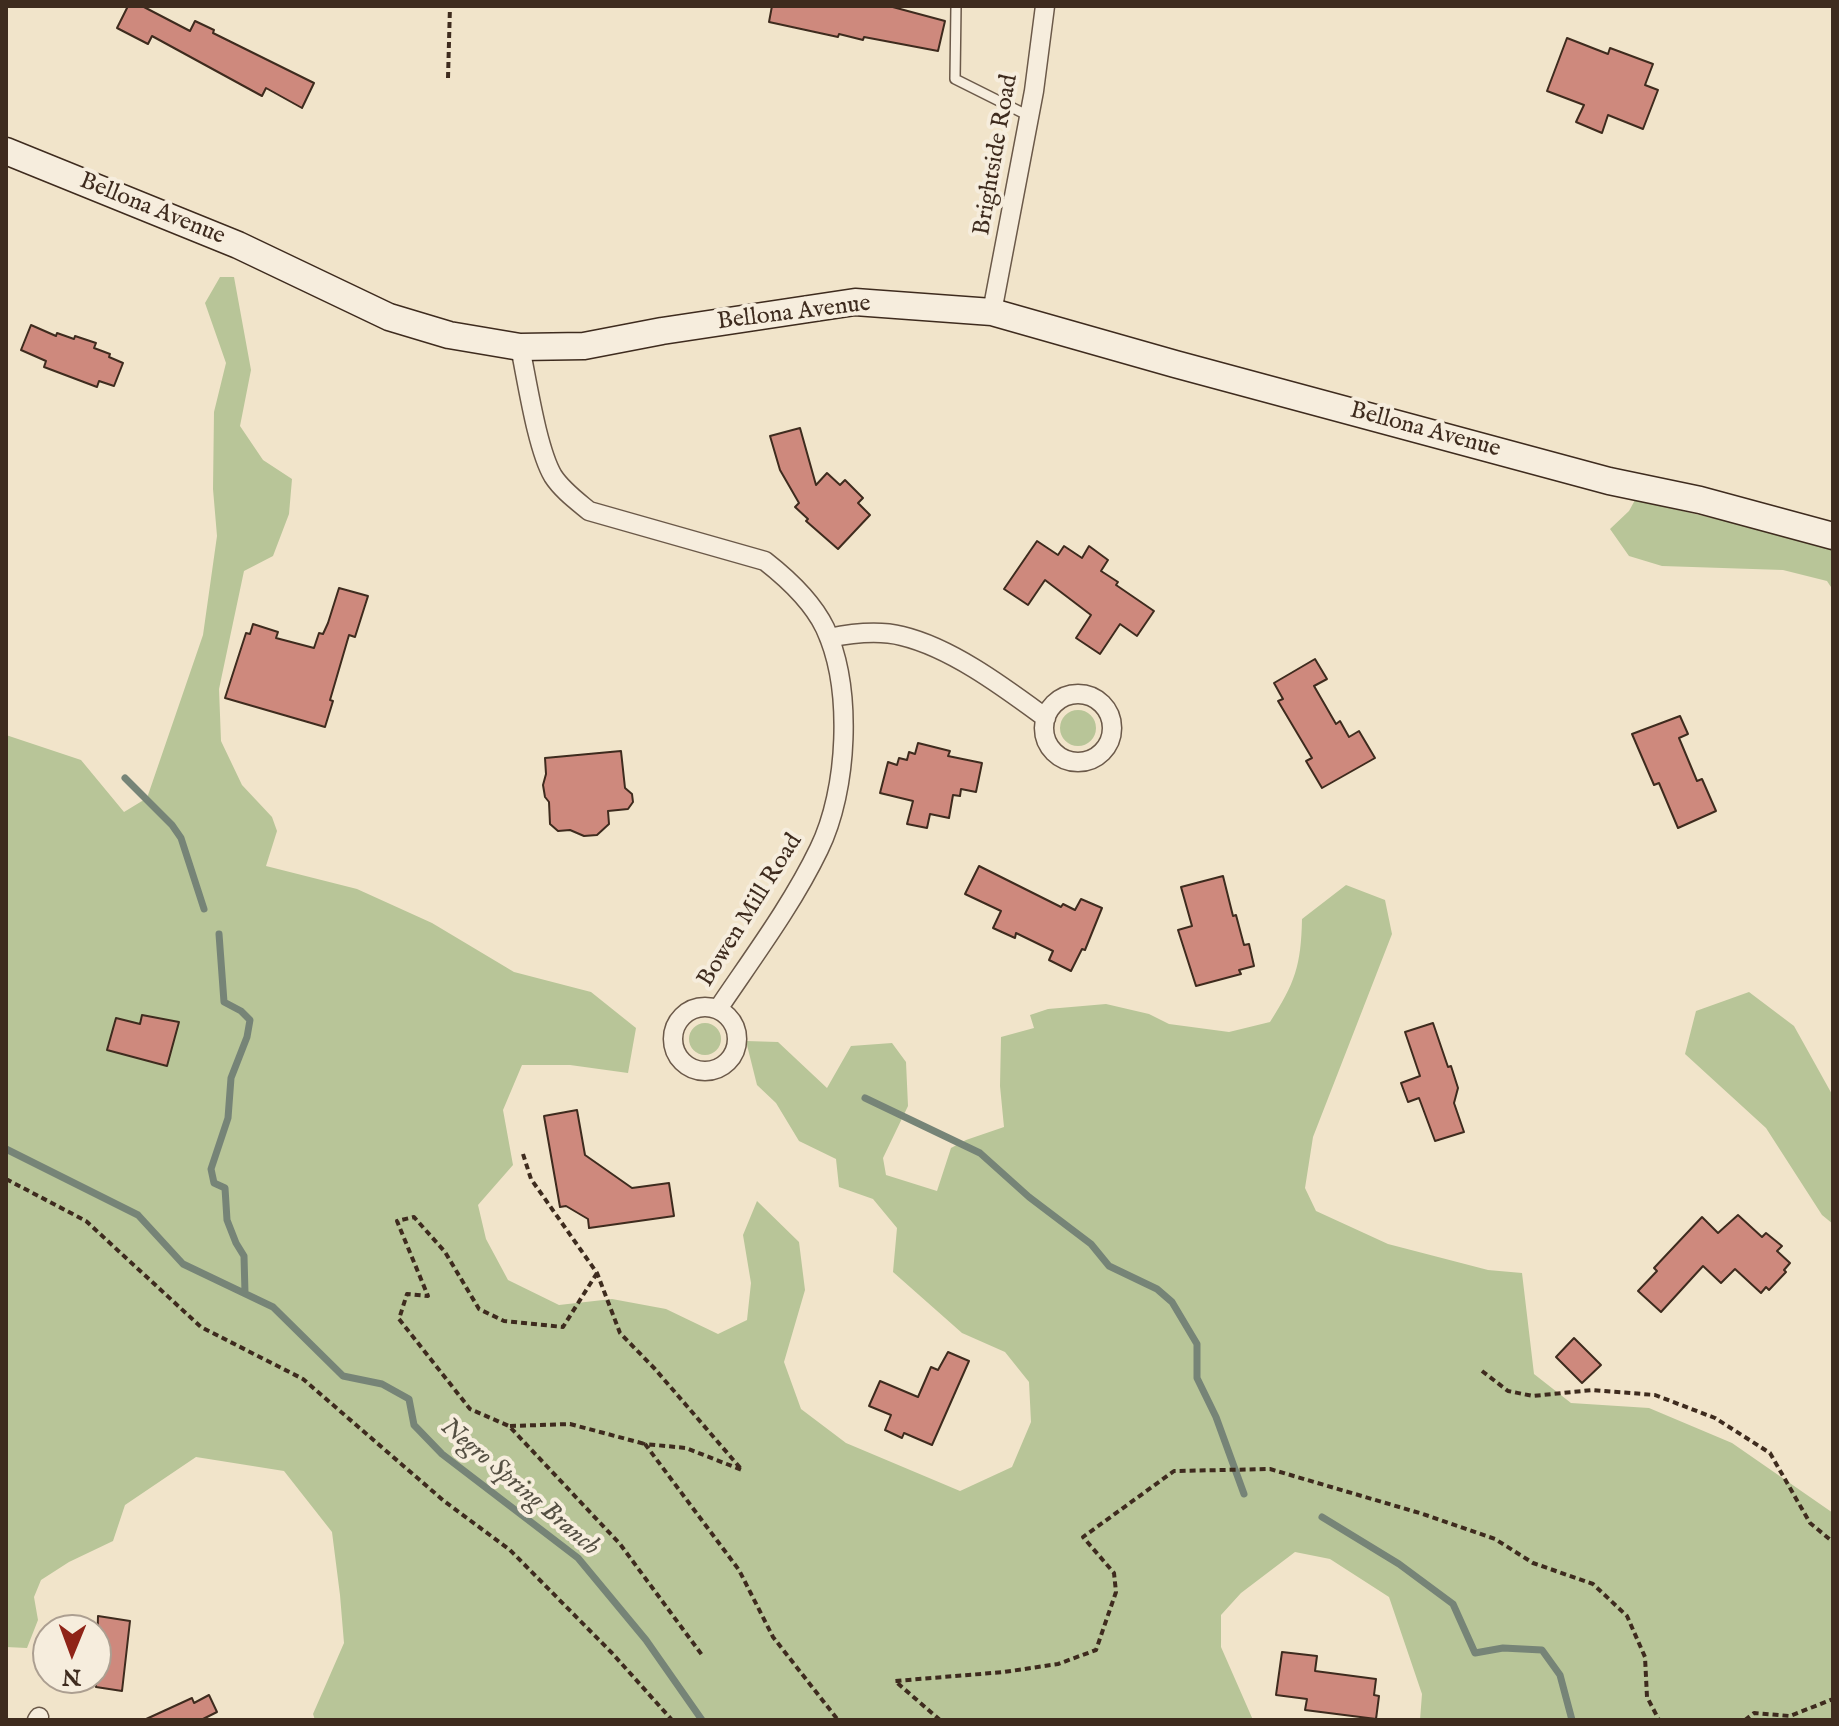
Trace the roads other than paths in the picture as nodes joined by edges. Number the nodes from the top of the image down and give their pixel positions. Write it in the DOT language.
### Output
graph roads {
  1 [pos="956,6"];
  2 [pos="1045,6"];
  3 [pos="1029,116"];
  4 [pos="6,151"];
  5 [pos="992,312"];
  6 [pos="520,347"];
  7 [pos="1833,536"];
  8 [pos="829,638"];
  9 [pos="1046,718"];
  10 [pos="718,1009"];
  1 -- 3 [label="lane"];
  2 -- 3 [label="street, Brightside Road"];
  3 -- 5 [label="street, Brightside Road"];
  4 -- 6 [label="main road, Bellona Avenue"];
  5 -- 6 [label="main road, Bellona Avenue"];
  5 -- 7 [label="main road, Bellona Avenue"];
  6 -- 8 [label="street, Bowen Mill Road"];
  8 -- 9 [label="street"];
  8 -- 10 [label="street, Bowen Mill Road"];
}
